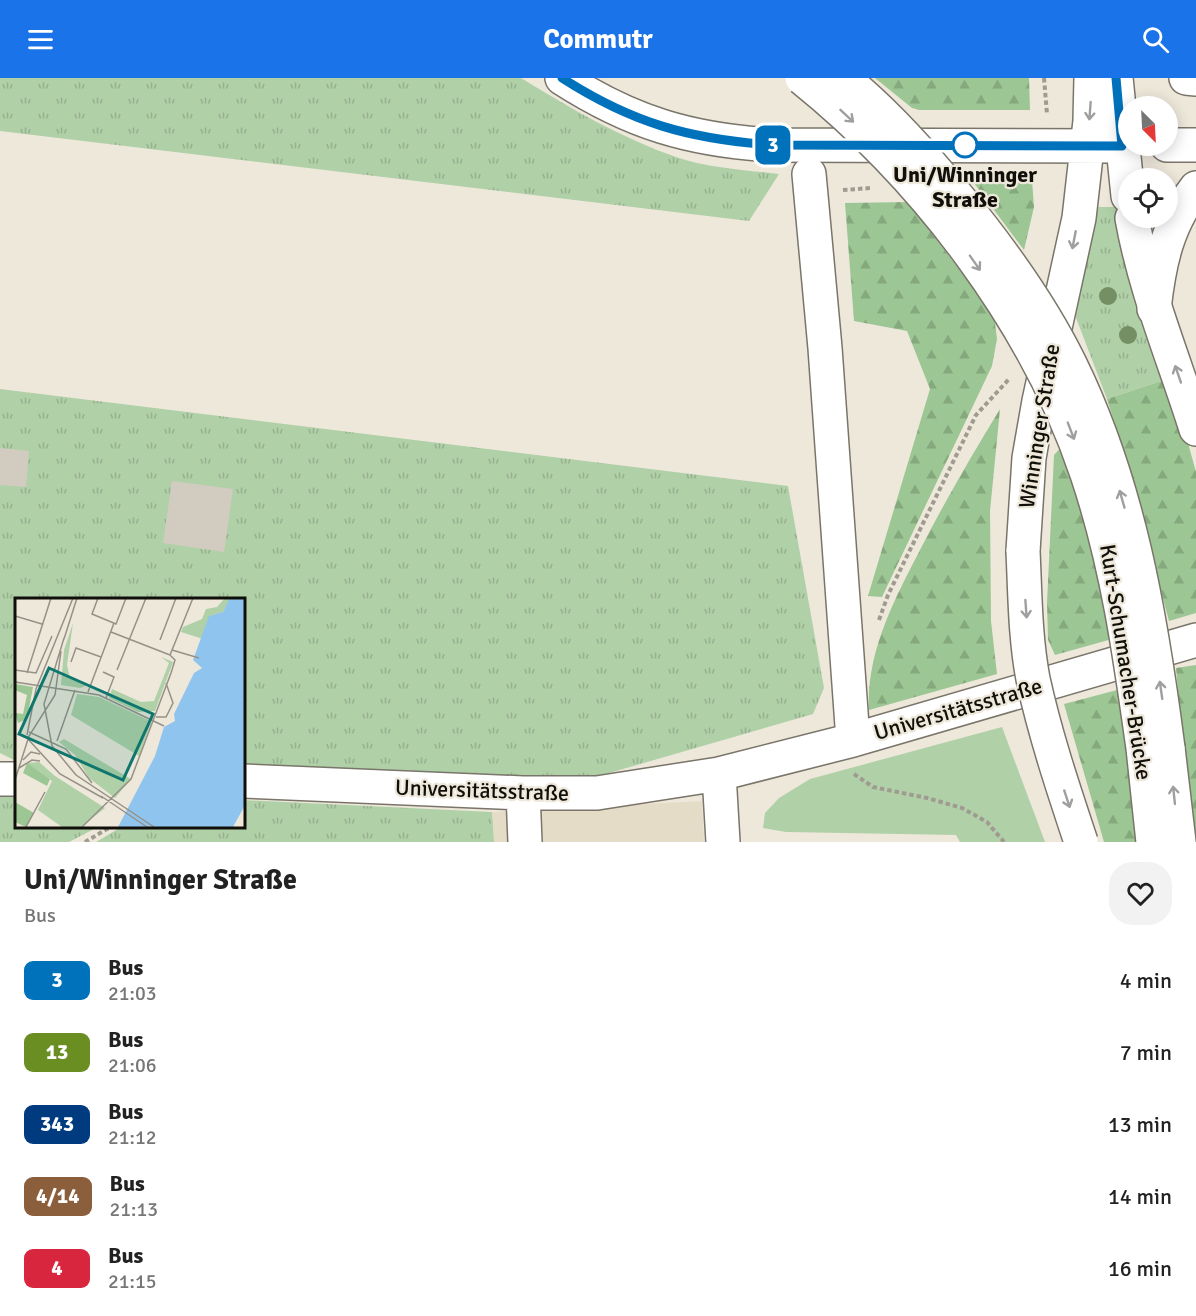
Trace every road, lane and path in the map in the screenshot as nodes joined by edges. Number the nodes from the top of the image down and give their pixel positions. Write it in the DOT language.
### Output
graph roads {
  1 [pos="562,78"];
  2 [pos="802,78"];
  3 [pos="843,78"];
  4 [pos="1044,78"];
  5 [pos="1091,78"];
  6 [pos="1116,78"];
  7 [pos="1186,78"];
  8 [pos="1196,79"];
  9 [pos="1118,96"];
  10 [pos="1047,118"];
  11 [pos="1087,144"];
  12 [pos="1178,145"];
  13 [pos="1196,145"];
  14 [pos="1118,146"];
  15 [pos="809,174"];
  16 [pos="1196,188"];
  17 [pos="1134,228"];
  18 [pos="1154,309"];
  19 [pos="1011,377"];
  20 [pos="1196,429"];
  21 [pos="876,627"];
  22 [pos="1196,639"];
  23 [pos="1155,748"];
  24 [pos="852,754"];
  25 [pos="719,774"];
  26 [pos="244,781"];
  27 [pos="523,793"];
  28 [pos="109,827"];
  29 [pos="84,842"];
  30 [pos="525,842"];
  31 [pos="723,842"];
  32 [pos="1004,842"];
  33 [pos="1081,842"];
  34 [pos="1153,842"];
  35 [pos="1179,842"];
  1 -- 11 [label="main road"];
  2 -- 23 [label="main road, Kurt-Schumacher-Brücke, one-way, bridge"];
  23 -- 3 [label="main road, Kurt-Schumacher-Brücke, one-way, bridge"];
  4 -- 10 [label="path"];
  5 -- 11 [label="main road, Winninger Straße, one-way"];
  6 -- 9 [label="main road"];
  7 -- 8 [label="main road"];
  11 -- 14 [label="main road"];
  11 -- 33 [label="main road, Winninger Straße, one-way, bridge"];
  12 -- 13 [label="main road"];
  15 -- 24 [label="main road"];
  16 -- 18 [label="main road"];
  17 -- 18 [label="main road"];
  20 -- 18 [label="main road, one-way"];
  19 -- 21 [label="path"];
  22 -- 24 [label="main road, Universitätsstraße"];
  23 -- 34 [label="main road, Kurt-Schumacher-Brücke"];
  35 -- 23 [label="main road, Kurt-Schumacher-Brücke, one-way"];
  24 -- 25 [label="main road, Universitätsstraße"];
  24 -- 32 [label="path"];
  25 -- 27 [label="main road, Universitätsstraße"];
  25 -- 31 [label="main road"];
  26 -- 27 [label="main road, Universitätsstraße"];
  27 -- 30 [label="main road"];
  28 -- 29 [label="path"];
}
